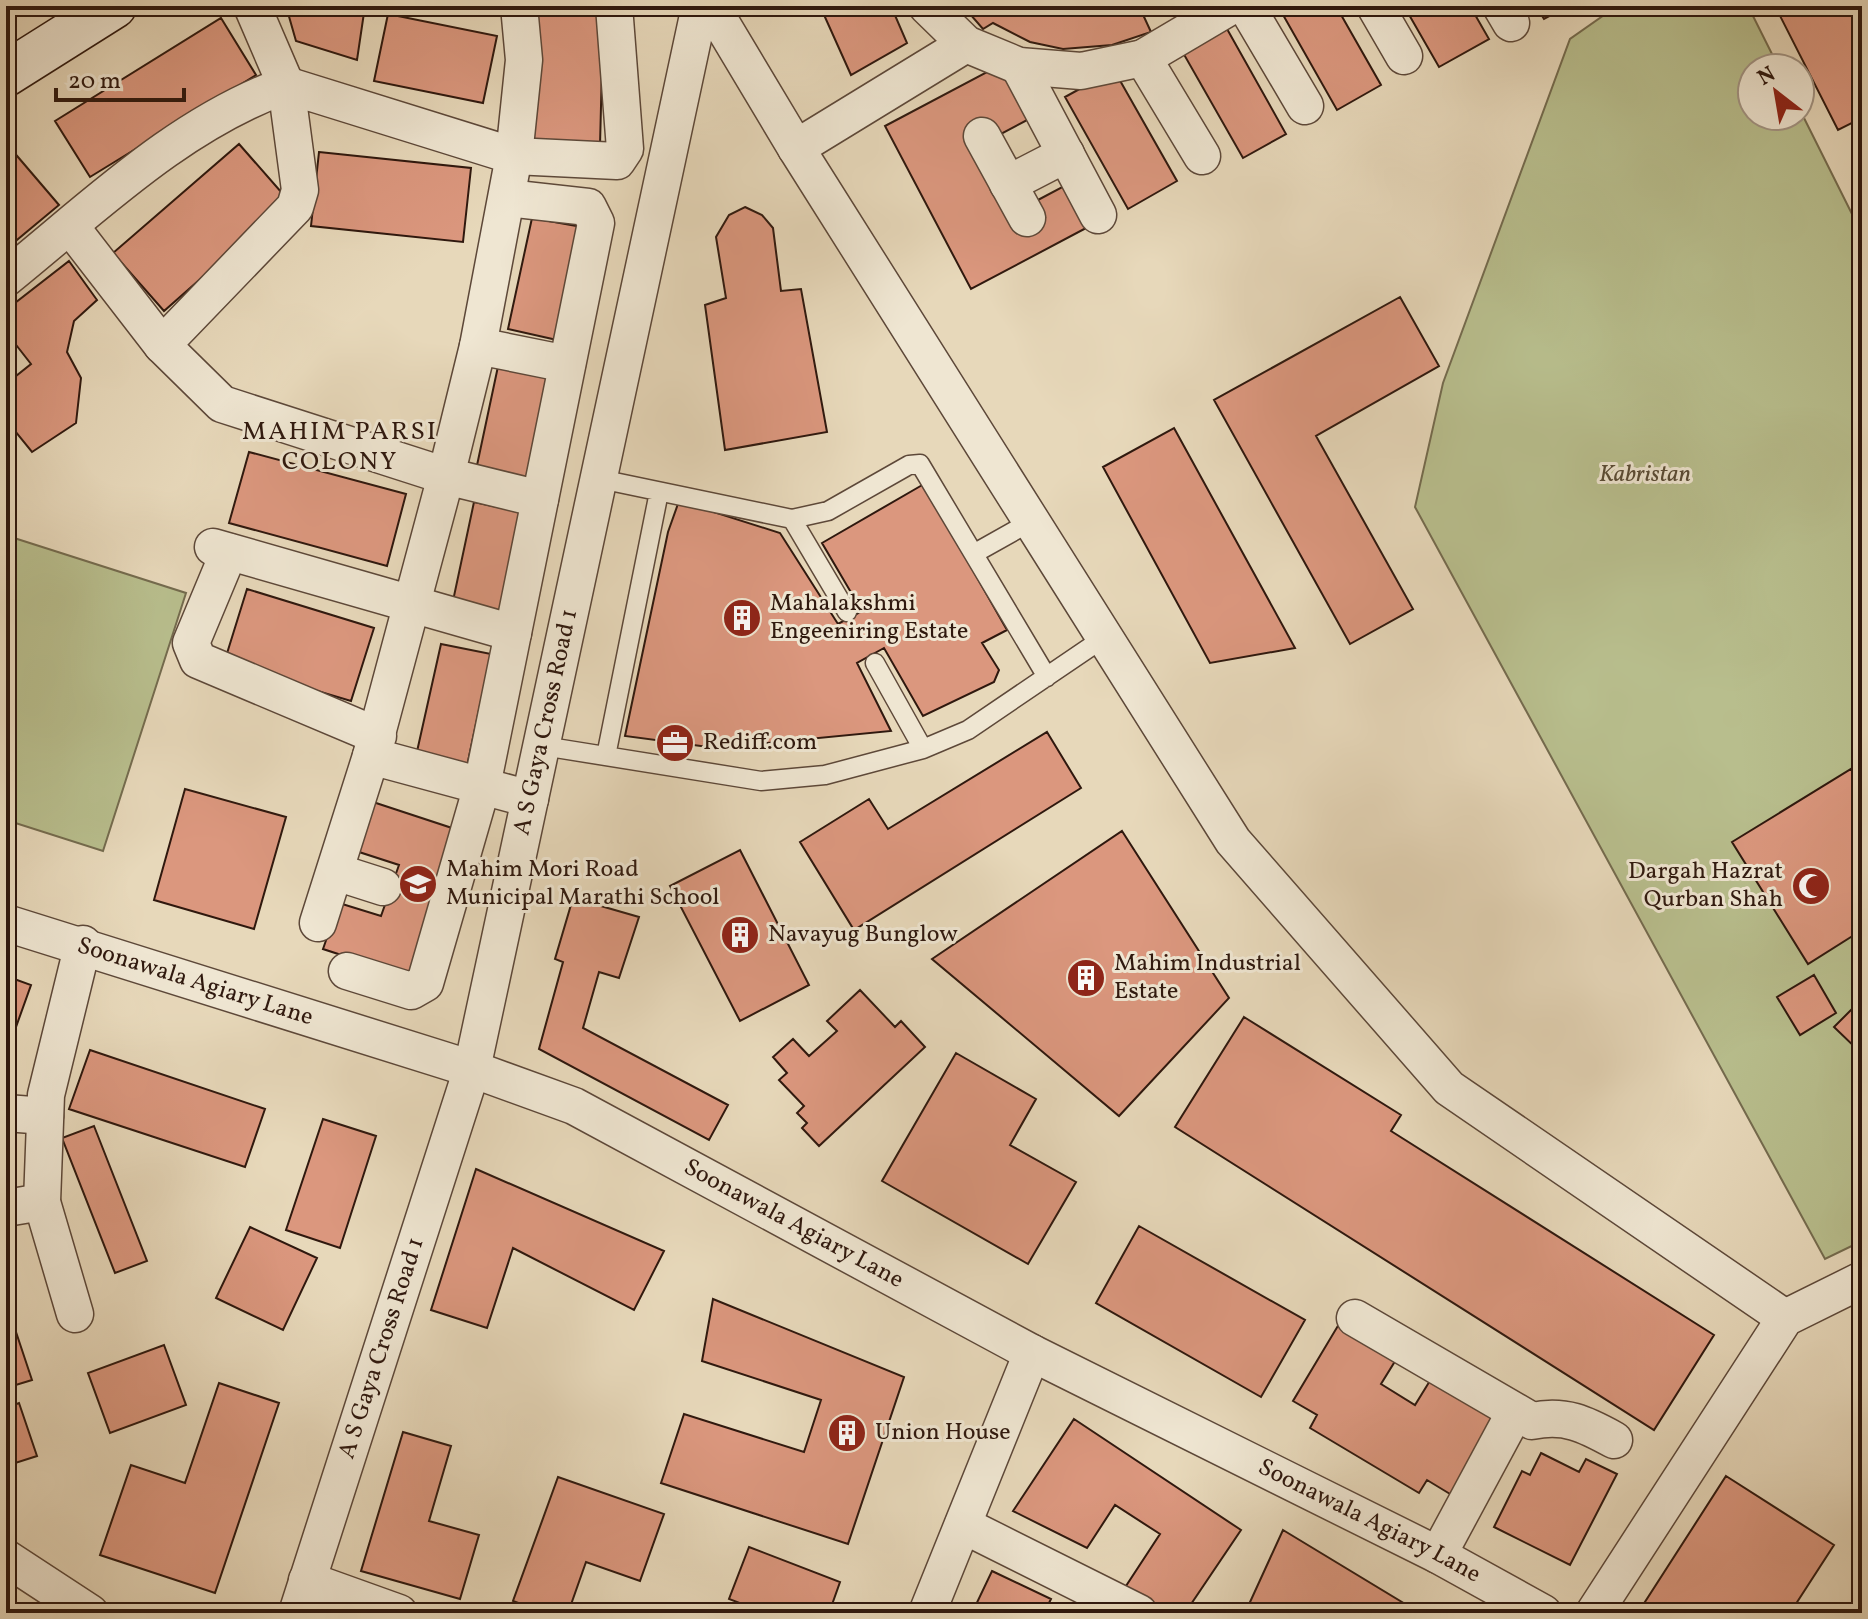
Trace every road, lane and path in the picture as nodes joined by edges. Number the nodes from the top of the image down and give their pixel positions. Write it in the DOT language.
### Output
graph roads {
  1 [pos="114,6"];
  2 [pos="252,6"];
  3 [pos="519,6"];
  4 [pos="614,6"];
  5 [pos="700,6"];
  6 [pos="711,6"];
  7 [pos="927,6"];
  8 [pos="1231,6"];
  9 [pos="1246,6"];
  10 [pos="1375,6"];
  11 [pos="1186,18"];
  12 [pos="966,44"];
  13 [pos="1404,56"];
  14 [pos="1143,58"];
  15 [pos="1019,66"];
  16 [pos="6,74"];
  17 [pos="286,85"];
  18 [pos="1305,106"];
  19 [pos="982,136"];
  20 [pos="796,148"];
  21 [pos="1066,154"];
  22 [pos="514,156"];
  23 [pos="1202,156"];
  24 [pos="1008,184"];
  25 [pos="507,198"];
  26 [pos="1098,215"];
  27 [pos="1027,218"];
  28 [pos="70,226"];
  29 [pos="6,278"];
  30 [pos="162,345"];
  31 [pos="478,346"];
  32 [pos="567,364"];
  33 [pos="446,476"];
  34 [pos="600,479"];
  35 [pos="659,492"];
  36 [pos="540,499"];
  37 [pos="792,519"];
  38 [pos="1032,521"];
  39 [pos="975,553"];
  40 [pos="414,608"];
  41 [pos="847,612"];
  42 [pos="513,633"];
  43 [pos="1105,637"];
  44 [pos="875,663"];
  45 [pos="1047,677"];
  46 [pos="374,746"];
  47 [pos="543,746"];
  48 [pos="923,749"];
  49 [pos="606,756"];
  50 [pos="482,786"];
  51 [pos="530,799"];
  52 [pos="336,872"];
  53 [pos="383,887"];
  54 [pos="6,923"];
  55 [pos="318,923"];
  56 [pos="83,944"];
  57 [pos="347,971"];
  58 [pos="472,1069"];
  59 [pos="6,1113"];
  60 [pos="45,1116"];
  61 [pos="42,1202"];
  62 [pos="6,1208"];
  63 [pos="1862,1280"];
  64 [pos="75,1314"];
  65 [pos="1355,1318"];
  66 [pos="1785,1318"];
  67 [pos="1032,1353"];
  68 [pos="1515,1412"];
  69 [pos="1614,1440"];
  70 [pos="963,1525"];
  71 [pos="1438,1555"];
  72 [pos="6,1558"];
  73 [pos="302,1596"];
  74 [pos="90,1613"];
  75 [pos="399,1613"];
  76 [pos="927,1613"];
  77 [pos="1139,1613"];
  78 [pos="1543,1613"];
  79 [pos="1594,1613"];
  1 -- 16 [label="main road"];
  2 -- 17 [label="street"];
  3 -- 22 [label="street"];
  4 -- 22 [label="street"];
  5 -- 34 [label="street, A S Gaya Cross Road 1"];
  6 -- 20 [label="street"];
  7 -- 12 [label="street"];
  8 -- 11 [label="street"];
  9 -- 18 [label="street"];
  10 -- 13 [label="street"];
  11 -- 14 [label="street"];
  12 -- 15 [label="street"];
  12 -- 20 [label="street"];
  14 -- 15 [label="street"];
  14 -- 23 [label="street"];
  15 -- 21 [label="street"];
  17 -- 22 [label="street"];
  17 -- 28 [label="street"];
  17 -- 30 [label="street"];
  19 -- 24 [label="street"];
  20 -- 38 [label="street"];
  21 -- 24 [label="street"];
  21 -- 26 [label="street"];
  22 -- 25 [label="street"];
  24 -- 27 [label="street"];
  25 -- 31 [label="street"];
  25 -- 32 [label="street"];
  28 -- 29 [label="street"];
  28 -- 30 [label="street"];
  30 -- 33 [label="street"];
  31 -- 32 [label="street"];
  31 -- 33 [label="street"];
  32 -- 36 [label="street"];
  33 -- 36 [label="street"];
  33 -- 40 [label="street"];
  34 -- 35 [label="lane"];
  34 -- 47 [label="street, A S Gaya Cross Road 1"];
  35 -- 37 [label="lane"];
  35 -- 49 [label="lane"];
  36 -- 42 [label="street"];
  37 -- 39 [label="lane"];
  37 -- 41 [label="lane"];
  38 -- 39 [label="lane"];
  38 -- 43 [label="street"];
  39 -- 45 [label="lane"];
  40 -- 42 [label="street"];
  40 -- 46 [label="street"];
  40 -- 46 [label="street"];
  42 -- 50 [label="street"];
  43 -- 45 [label="lane"];
  43 -- 66 [label="street"];
  44 -- 48 [label="lane"];
  45 -- 48 [label="lane"];
  46 -- 50 [label="street"];
  46 -- 52 [label="street"];
  47 -- 49 [label="lane"];
  47 -- 51 [label="street, A S Gaya Cross Road 1"];
  48 -- 49 [label="lane"];
  50 -- 51 [label="street"];
  50 -- 57 [label="street"];
  51 -- 58 [label="street, A S Gaya Cross Road 1"];
  52 -- 53 [label="street"];
  52 -- 55 [label="street"];
  54 -- 56 [label="street, Soonawala Agiary Lane"];
  56 -- 58 [label="street, Soonawala Agiary Lane"];
  56 -- 60 [label="street"];
  58 -- 67 [label="street, Soonawala Agiary Lane"];
  58 -- 73 [label="street, A S Gaya Cross Road 1"];
  59 -- 60 [label="street"];
  60 -- 61 [label="street"];
  61 -- 62 [label="street"];
  61 -- 64 [label="street"];
  63 -- 66 [label="street"];
  65 -- 68 [label="street"];
  66 -- 79 [label="street"];
  67 -- 70 [label="street"];
  67 -- 71 [label="street, Soonawala Agiary Lane"];
  68 -- 69 [label="street"];
  68 -- 71 [label="street"];
  70 -- 76 [label="street"];
  70 -- 77 [label="street"];
  71 -- 78 [label="street, Soonawala Agiary Lane"];
  72 -- 74 [label="street"];
  73 -- 75 [label="street"];
}
